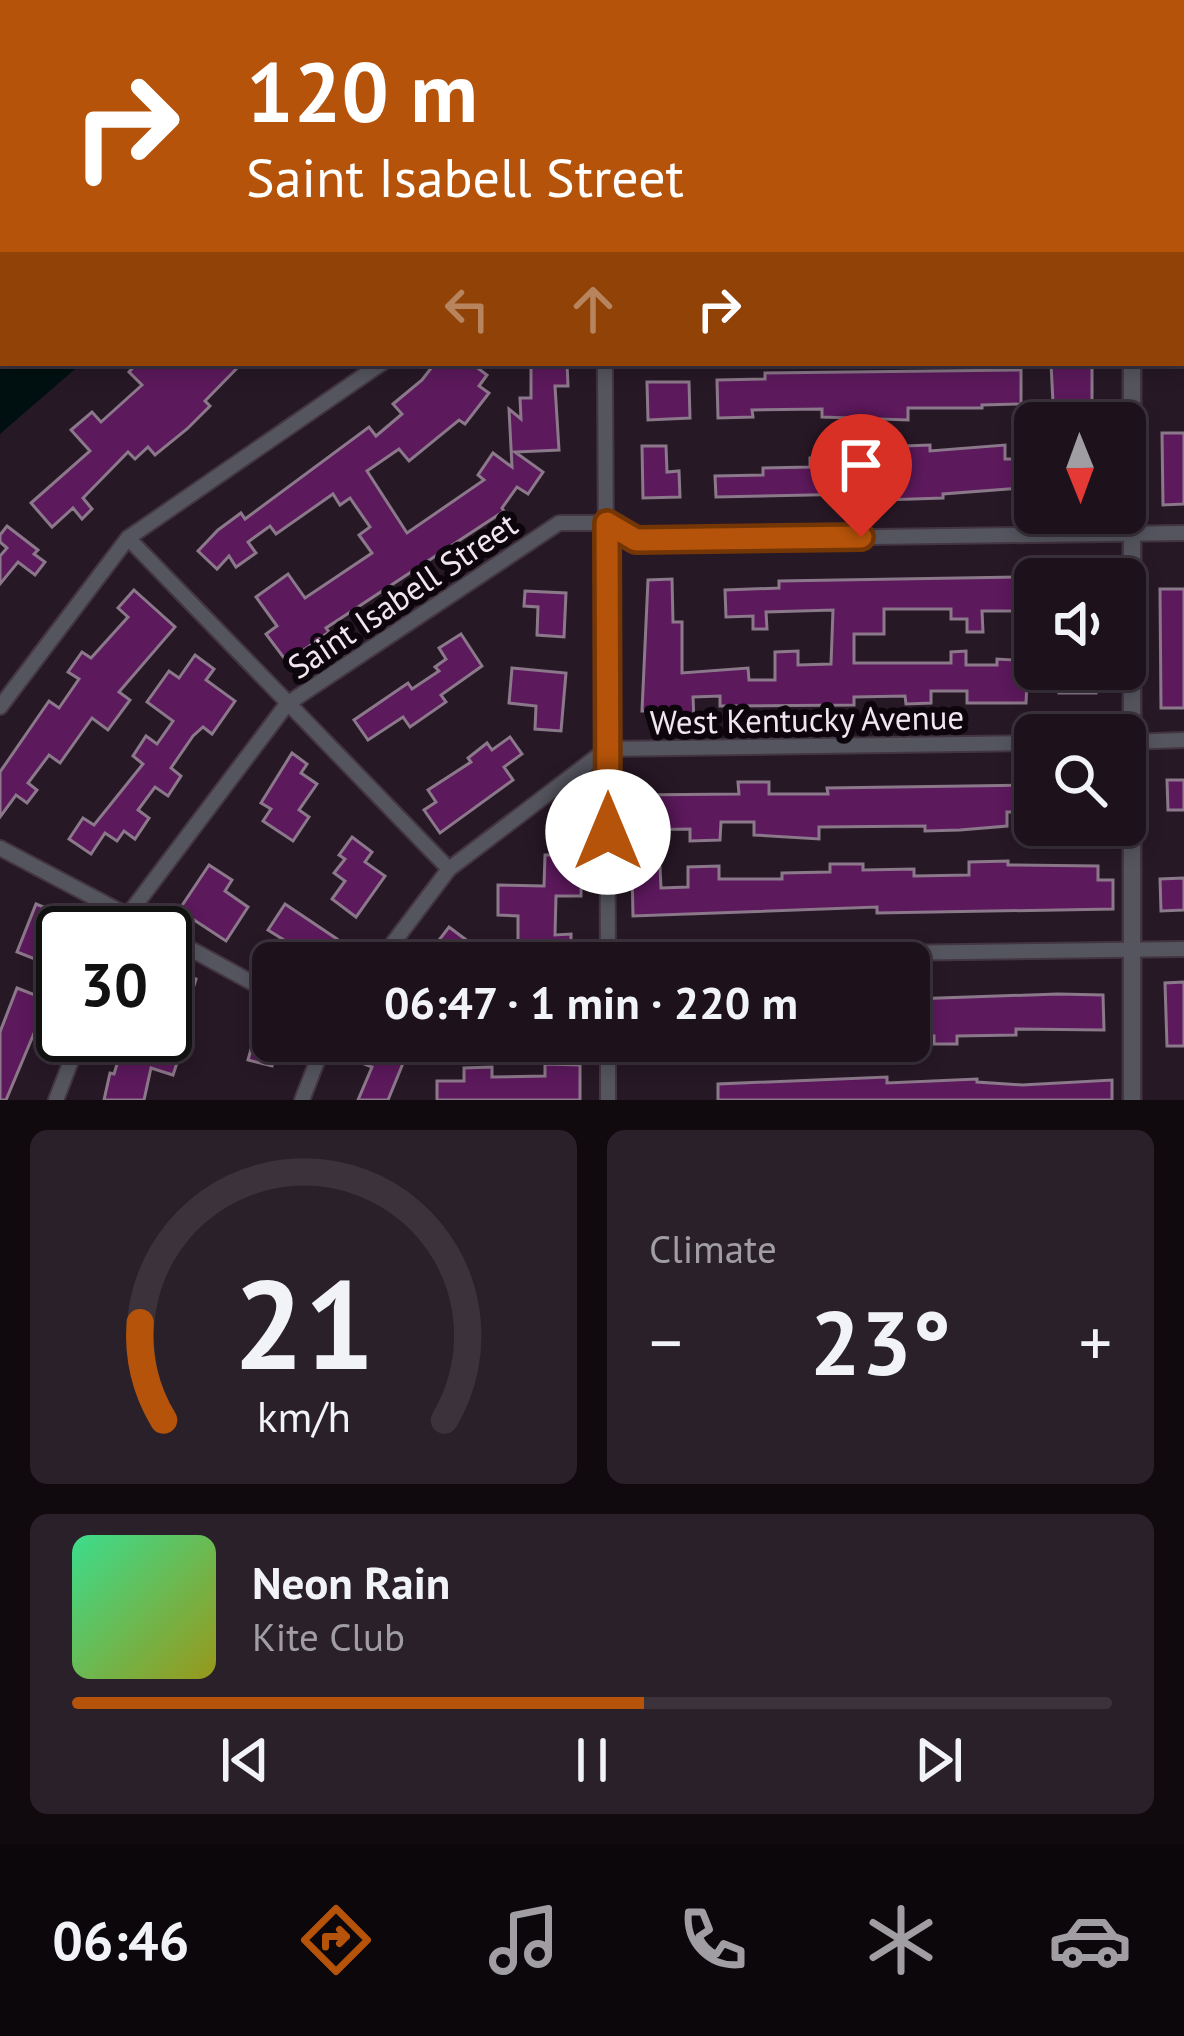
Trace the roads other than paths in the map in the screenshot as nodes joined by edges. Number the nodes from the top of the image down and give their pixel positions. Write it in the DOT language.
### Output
graph roads {
  1 [pos="378,366"];
  2 [pos="605,366"];
  3 [pos="1132,366"];
  4 [pos="1132,402"];
  5 [pos="607,523"];
  6 [pos="1184,533"];
  7 [pos="1131,534"];
  8 [pos="1146,534"];
  9 [pos="128,538"];
  10 [pos="287,704"];
  11 [pos="0,707"];
  12 [pos="1128,714"];
  13 [pos="1184,740"];
  14 [pos="1146,741"];
  15 [pos="1014,743"];
  16 [pos="607,749"];
  17 [pos="1130,846"];
  18 [pos="0,848"];
  19 [pos="449,869"];
  20 [pos="111,906"];
  21 [pos="135,906"];
  22 [pos="394,942"];
  23 [pos="608,942"];
  24 [pos="1184,949"];
  25 [pos="192,950"];
  26 [pos="1131,950"];
  27 [pos="930,954"];
  28 [pos="252,983"];
  29 [pos="71,1062"];
  30 [pos="317,1062"];
  31 [pos="608,1062"];
  32 [pos="56,1100"];
  33 [pos="302,1100"];
  34 [pos="608,1100"];
  35 [pos="1132,1100"];
  1 -- 9 [label="street"];
  2 -- 5 [label="street"];
  3 -- 4 [label="street"];
  5 -- 7 [label="street, Saint Isabell Street"];
  5 -- 10 [label="street, Saint Isabell Street"];
  5 -- 16 [label="street"];
  6 -- 8 [label="street, Saint Isabell Street"];
  7 -- 12 [label="street"];
  9 -- 10 [label="street"];
  9 -- 11 [label="street"];
  10 -- 19 [label="street"];
  10 -- 21 [label="street, Saint Isabell Street"];
  13 -- 14 [label="street"];
  15 -- 16 [label="street, West Kentucky Avenue"];
  16 -- 19 [label="street, West Kentucky Avenue"];
  16 -- 23 [label="street"];
  17 -- 26 [label="street"];
  18 -- 20 [label="street"];
  19 -- 22 [label="street, West Kentucky Avenue"];
  24 -- 26 [label="street"];
  25 -- 28 [label="street"];
  26 -- 27 [label="street"];
  26 -- 35 [label="street"];
  29 -- 32 [label="street"];
  30 -- 33 [label="street"];
  31 -- 34 [label="street"];
}
